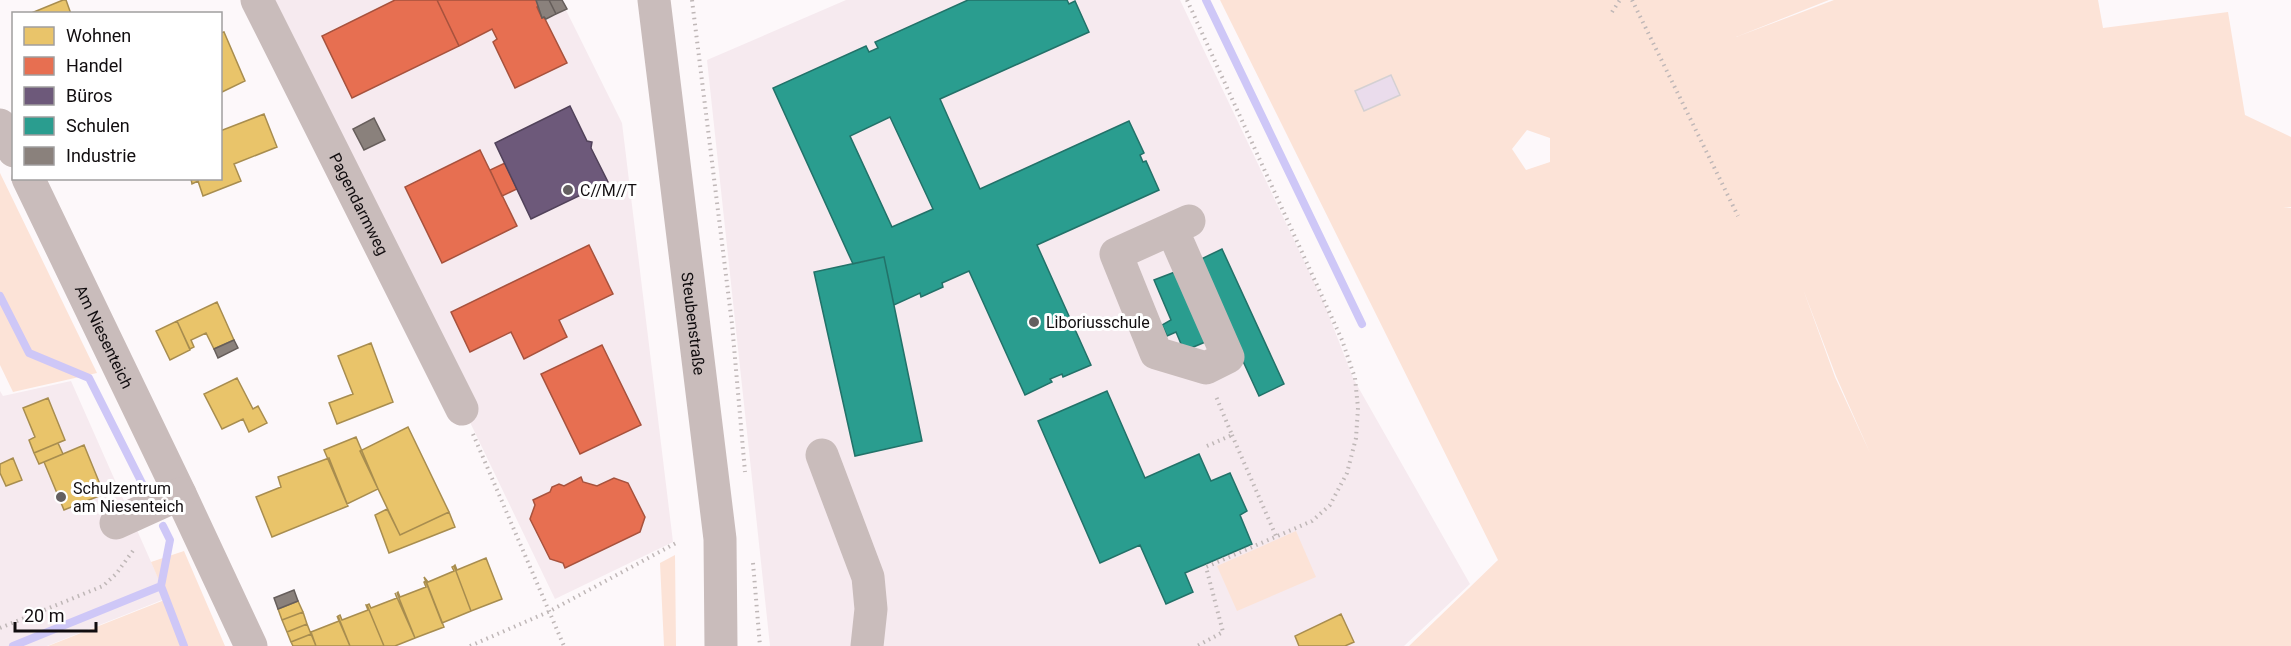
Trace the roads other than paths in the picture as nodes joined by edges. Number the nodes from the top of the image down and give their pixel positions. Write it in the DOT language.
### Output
graph roads {
  1 [pos="257,0"];
  2 [pos="654,0"];
  3 [pos="0,125"];
  4 [pos="12,147"];
  5 [pos="29,180"];
  6 [pos="1206,368"];
  7 [pos="462,409"];
  8 [pos="822,455"];
  9 [pos="180,494"];
  10 [pos="126,535"];
  11 [pos="251,646"];
  12 [pos="722,646"];
  13 [pos="867,646"];
  1 -- 7 [label="street, Pagendarmweg"];
  2 -- 12 [label="street, Steubenstraße"];
  3 -- 4 [label="street"];
  5 -- 9 [label="street, Am Niesenteich"];
  6 -- 6 [label="street"];
  8 -- 13 [label="street"];
  9 -- 10 [label="street"];
  9 -- 11 [label="street, Am Niesenteich"];
}
